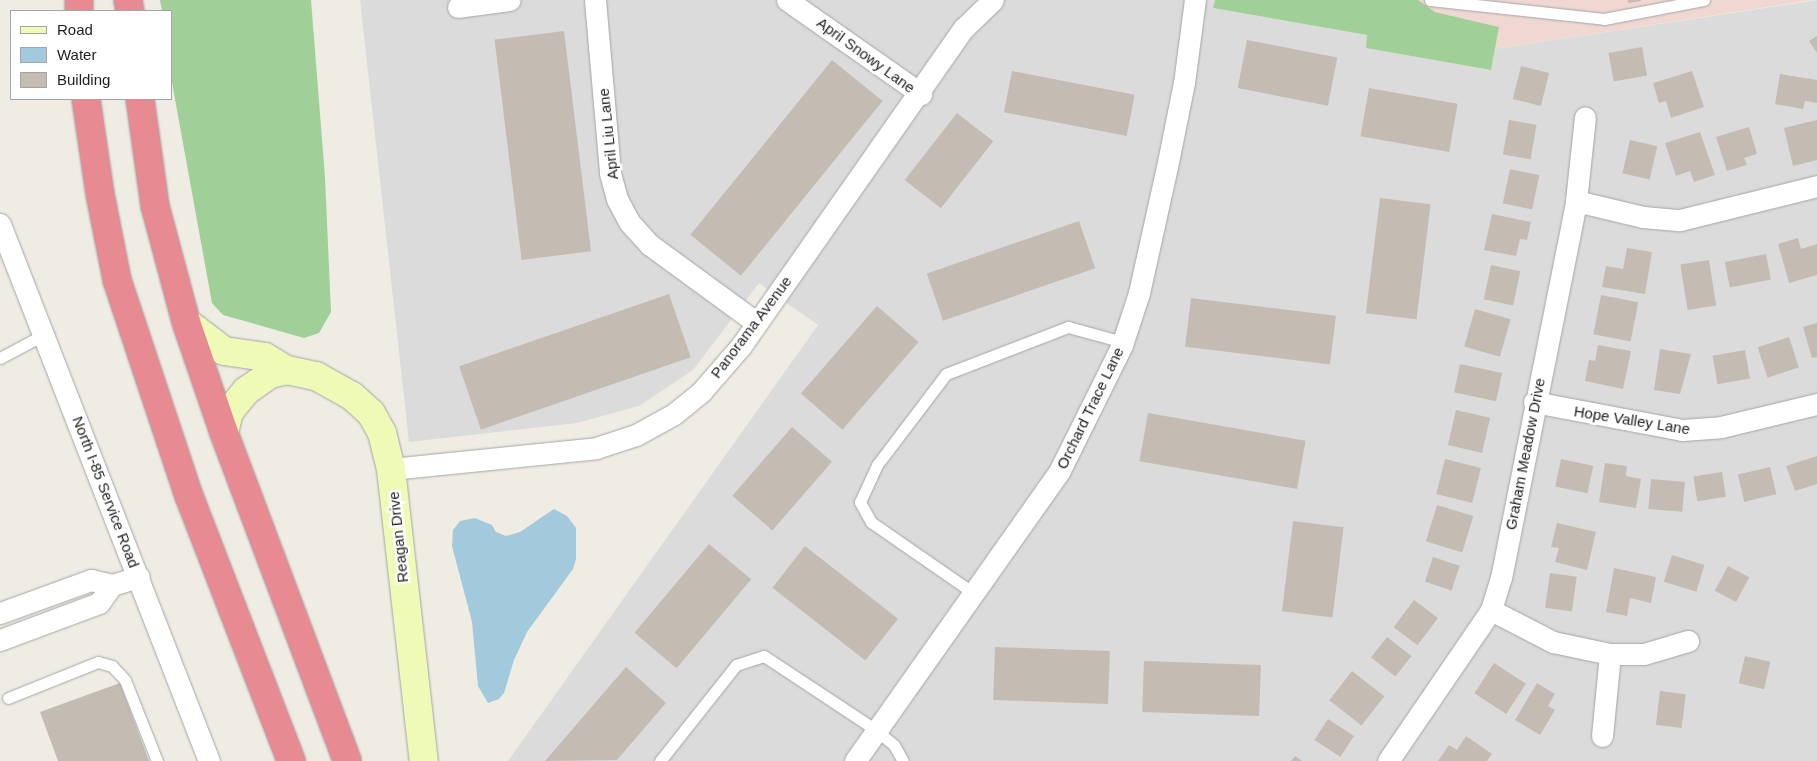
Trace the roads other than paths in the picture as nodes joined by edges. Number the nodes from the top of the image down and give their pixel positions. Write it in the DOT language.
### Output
graph roads {
  1 [pos="510,0"];
  2 [pos="595,0"];
  3 [pos="787,0"];
  4 [pos="993,0"];
  5 [pos="1195,0"];
  6 [pos="1430,0"];
  7 [pos="1704,0"];
  8 [pos="458,7"];
  9 [pos="921,94"];
  10 [pos="86,100"];
  11 [pos="140,100"];
  12 [pos="1585,117"];
  13 [pos="1817,186"];
  14 [pos="1576,201"];
  15 [pos="0,224"];
  16 [pos="186,322"];
  17 [pos="757,323"];
  18 [pos="45,334"];
  19 [pos="1123,342"];
  20 [pos="0,358"];
  21 [pos="287,370"];
  22 [pos="1534,402"];
  23 [pos="1817,404"];
  24 [pos="224,433"];
  25 [pos="391,469"];
  26 [pos="138,577"];
  27 [pos="112,585"];
  28 [pos="972,592"];
  29 [pos="1491,610"];
  30 [pos="0,613"];
  31 [pos="0,640"];
  32 [pos="1688,641"];
  33 [pos="1610,654"];
  34 [pos="8,698"];
  35 [pos="876,730"];
  36 [pos="1602,736"];
  37 [pos="157,761"];
  38 [pos="209,761"];
  39 [pos="291,761"];
  40 [pos="347,761"];
  41 [pos="424,761"];
  42 [pos="660,761"];
  43 [pos="855,761"];
  44 [pos="903,761"];
  45 [pos="1388,761"];
  1 -- 8 [label="street"];
  2 -- 17 [label="street, April Liu Lane"];
  3 -- 9 [label="street, April Snowy Lane"];
  4 -- 9 [label="street, Panorama Avenue"];
  5 -- 19 [label="street, Orchard Trace Lane"];
  6 -- 7 [label="lane"];
  9 -- 17 [label="street, Panorama Avenue"];
  10 -- 39 [label="highway"];
  11 -- 16 [label="highway"];
  12 -- 14 [label="street, Graham Meadow Drive"];
  13 -- 14 [label="street"];
  14 -- 22 [label="street, Graham Meadow Drive"];
  15 -- 18 [label="street, North I-85 Service Road"];
  16 -- 21 [label="street, Reagan Drive"];
  16 -- 24 [label="highway"];
  17 -- 25 [label="street, Panorama Avenue"];
  18 -- 20 [label="lane"];
  18 -- 26 [label="street, North I-85 Service Road"];
  19 -- 28 [label="street, Orchard Trace Lane"];
  19 -- 28 [label="lane"];
  21 -- 24 [label="street"];
  21 -- 25 [label="street, Reagan Drive"];
  22 -- 23 [label="street, Hope Valley Lane"];
  22 -- 29 [label="street, Graham Meadow Drive"];
  24 -- 40 [label="highway"];
  25 -- 41 [label="street, Reagan Drive"];
  26 -- 27 [label="street"];
  26 -- 38 [label="street, North I-85 Service Road"];
  27 -- 30 [label="street"];
  27 -- 31 [label="street"];
  28 -- 35 [label="street, Orchard Trace Lane"];
  29 -- 33 [label="street"];
  29 -- 45 [label="street, Graham Meadow Drive"];
  32 -- 33 [label="street"];
  33 -- 36 [label="street"];
  34 -- 37 [label="lane"];
  35 -- 42 [label="lane"];
  35 -- 43 [label="street, Orchard Trace Lane"];
  35 -- 44 [label="lane"];
}
